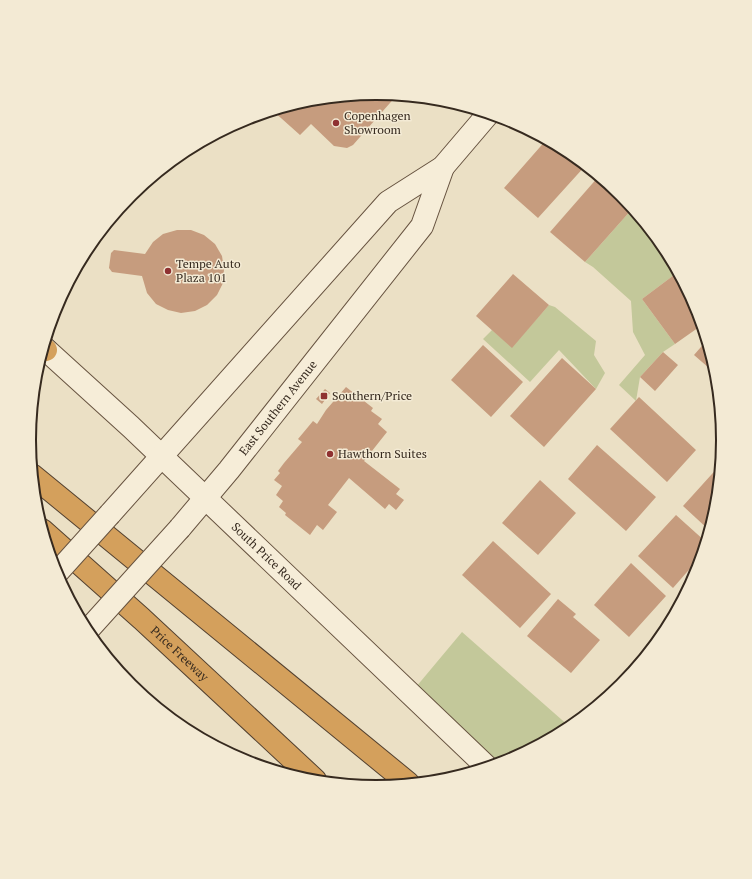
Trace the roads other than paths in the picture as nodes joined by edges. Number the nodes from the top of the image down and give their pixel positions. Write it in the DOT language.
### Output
graph roads {
  1 [pos="485,118"];
  2 [pos="443,167"];
  3 [pos="48,352"];
  4 [pos="161,456"];
  5 [pos="39,479"];
  6 [pos="206,497"];
  7 [pos="51,538"];
  8 [pos="61,568"];
  9 [pos="92,626"];
  10 [pos="482,762"];
  11 [pos="307,772"];
  12 [pos="403,779"];
  1 -- 2 [label="main road, East Southern Avenue"];
  2 -- 4 [label="main road, East Southern Avenue"];
  2 -- 6 [label="main road, East Southern Avenue"];
  3 -- 4 [label="main road, South Price Road"];
  4 -- 6 [label="main road, South Price Road"];
  4 -- 8 [label="main road, East Southern Avenue, bridge"];
  5 -- 12 [label="highway"];
  6 -- 9 [label="main road, East Southern Avenue, bridge"];
  6 -- 10 [label="main road, South Price Road"];
  7 -- 11 [label="highway, Price Freeway"];
}
